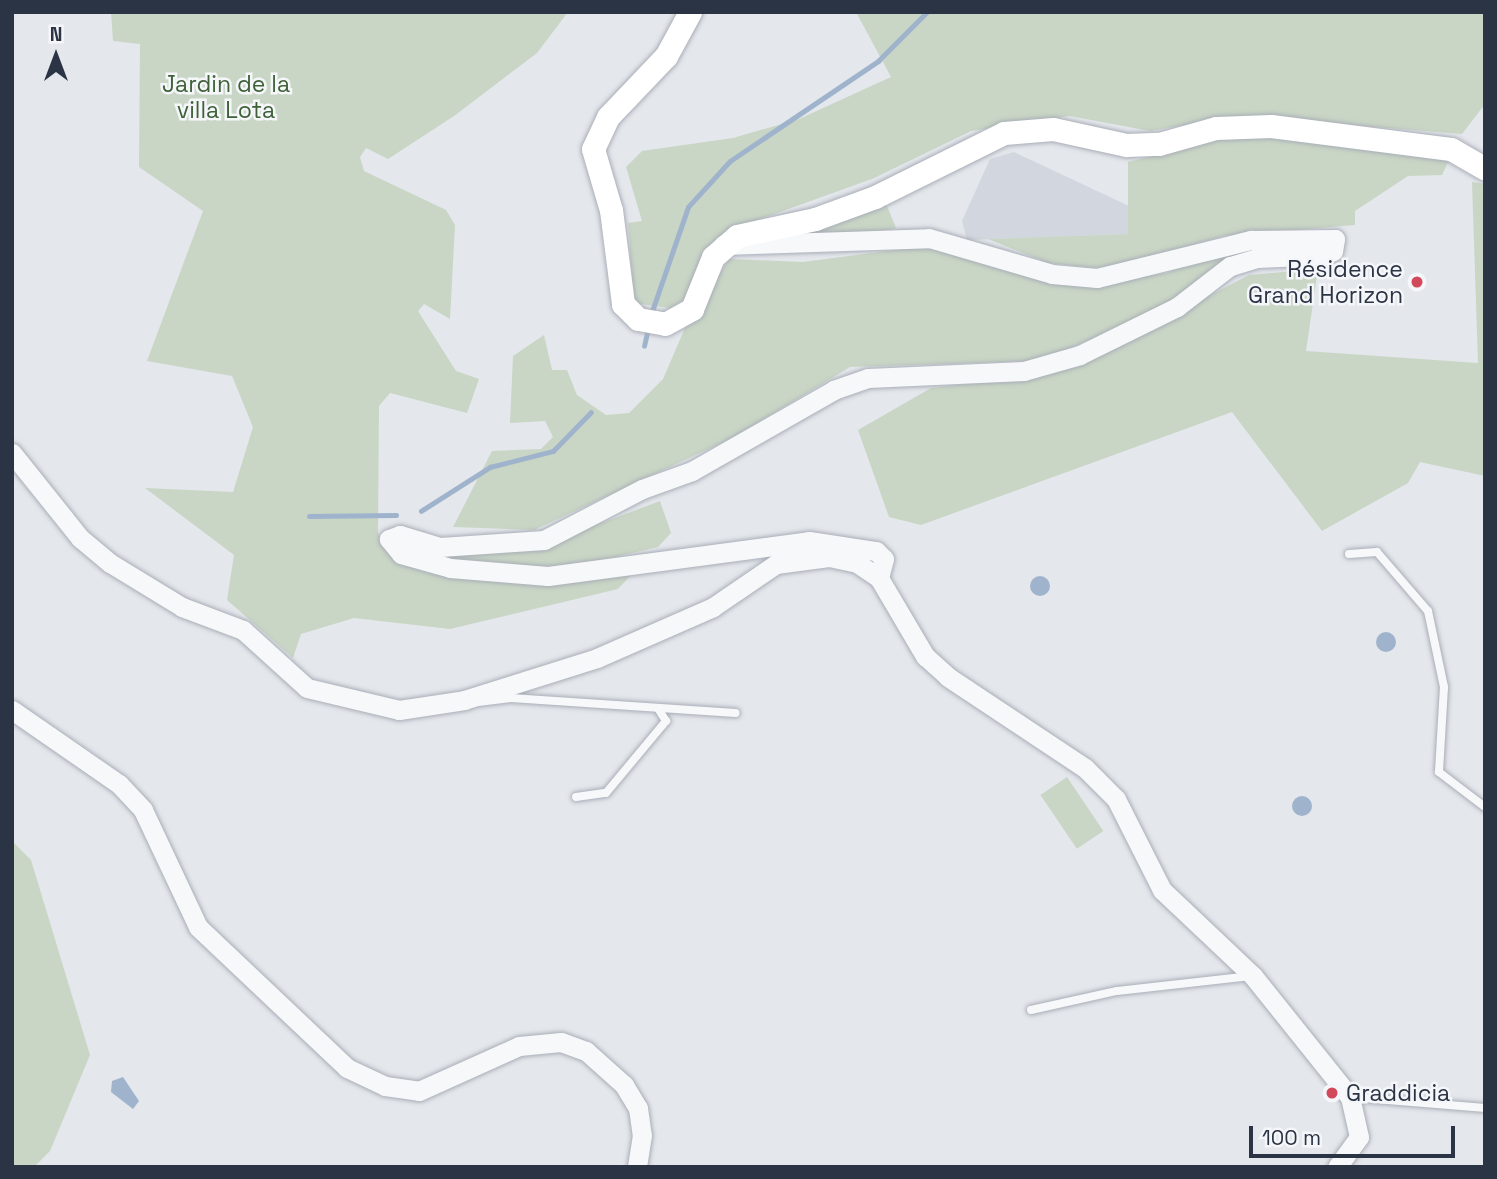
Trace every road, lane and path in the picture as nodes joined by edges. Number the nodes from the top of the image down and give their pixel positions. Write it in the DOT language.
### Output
graph roads {
  1 [pos="690,12"];
  2 [pos="1485,169"];
  3 [pos="723,245"];
  4 [pos="12,453"];
  5 [pos="1349,554"];
  6 [pos="879,578"];
  7 [pos="464,700"];
  8 [pos="658,708"];
  9 [pos="12,710"];
  10 [pos="735,713"];
  11 [pos="576,797"];
  12 [pos="1485,807"];
  13 [pos="1254,976"];
  14 [pos="1031,1010"];
  15 [pos="1350,1097"];
  16 [pos="1485,1108"];
  17 [pos="637,1167"];
  18 [pos="1337,1167"];
  1 -- 3 [label="main road"];
  2 -- 3 [label="main road"];
  3 -- 6 [label="street"];
  4 -- 7 [label="street"];
  5 -- 12 [label="lane"];
  6 -- 7 [label="street"];
  6 -- 13 [label="street"];
  7 -- 8 [label="lane"];
  8 -- 10 [label="lane"];
  8 -- 11 [label="lane"];
  9 -- 17 [label="street"];
  13 -- 14 [label="lane"];
  13 -- 15 [label="street"];
  15 -- 16 [label="lane"];
  15 -- 18 [label="street"];
}
